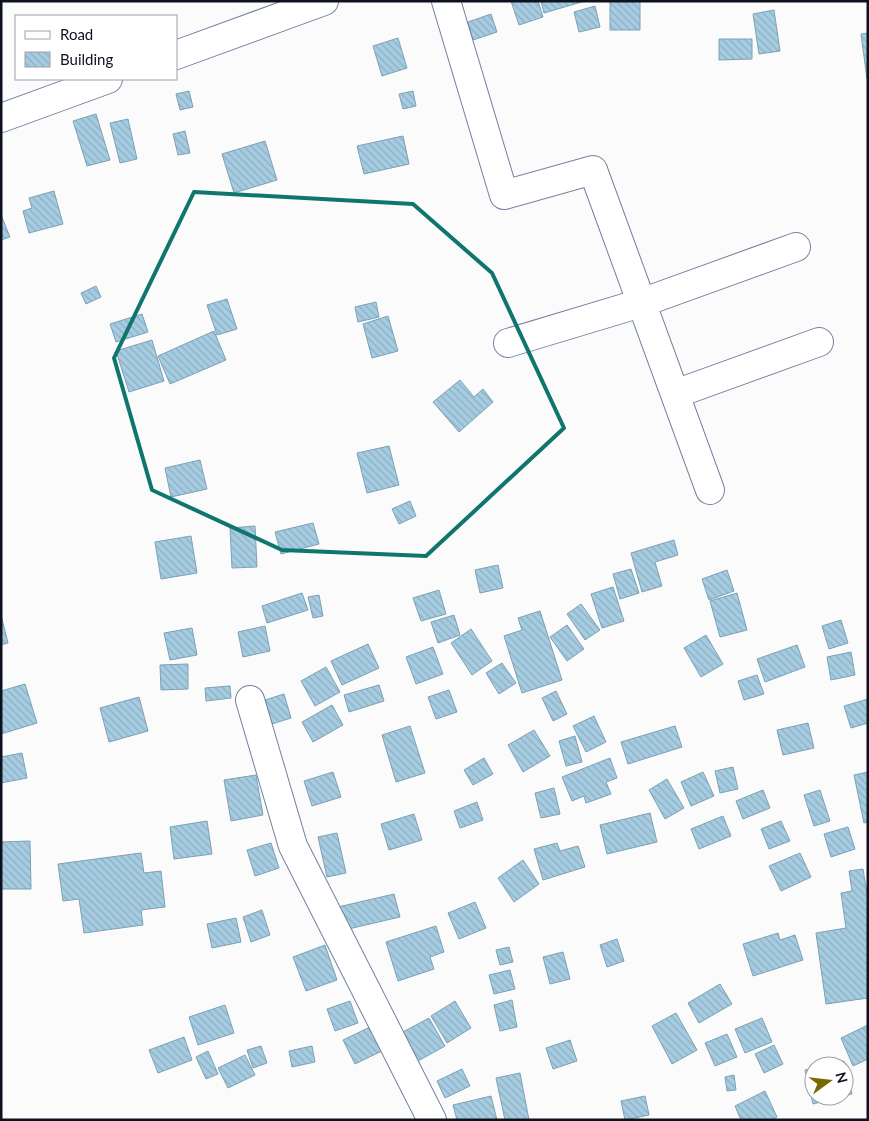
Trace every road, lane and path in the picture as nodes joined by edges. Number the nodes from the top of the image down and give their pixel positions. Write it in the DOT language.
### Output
graph roads {
  1 [pos="324,1"];
  2 [pos="446,1"];
  3 [pos="178,54"];
  4 [pos="105,80"];
  5 [pos="1,118"];
  6 [pos="796,247"];
  7 [pos="641,303"];
  8 [pos="508,342"];
  9 [pos="819,342"];
  10 [pos="675,394"];
  11 [pos="710,490"];
  12 [pos="250,700"];
  13 [pos="432,1120"];
  1 -- 3 [label="street"];
  2 -- 7 [label="street"];
  4 -- 5 [label="street"];
  6 -- 7 [label="street"];
  7 -- 8 [label="street"];
  7 -- 10 [label="street"];
  9 -- 10 [label="street"];
  10 -- 11 [label="street"];
  12 -- 13 [label="street"];
}
